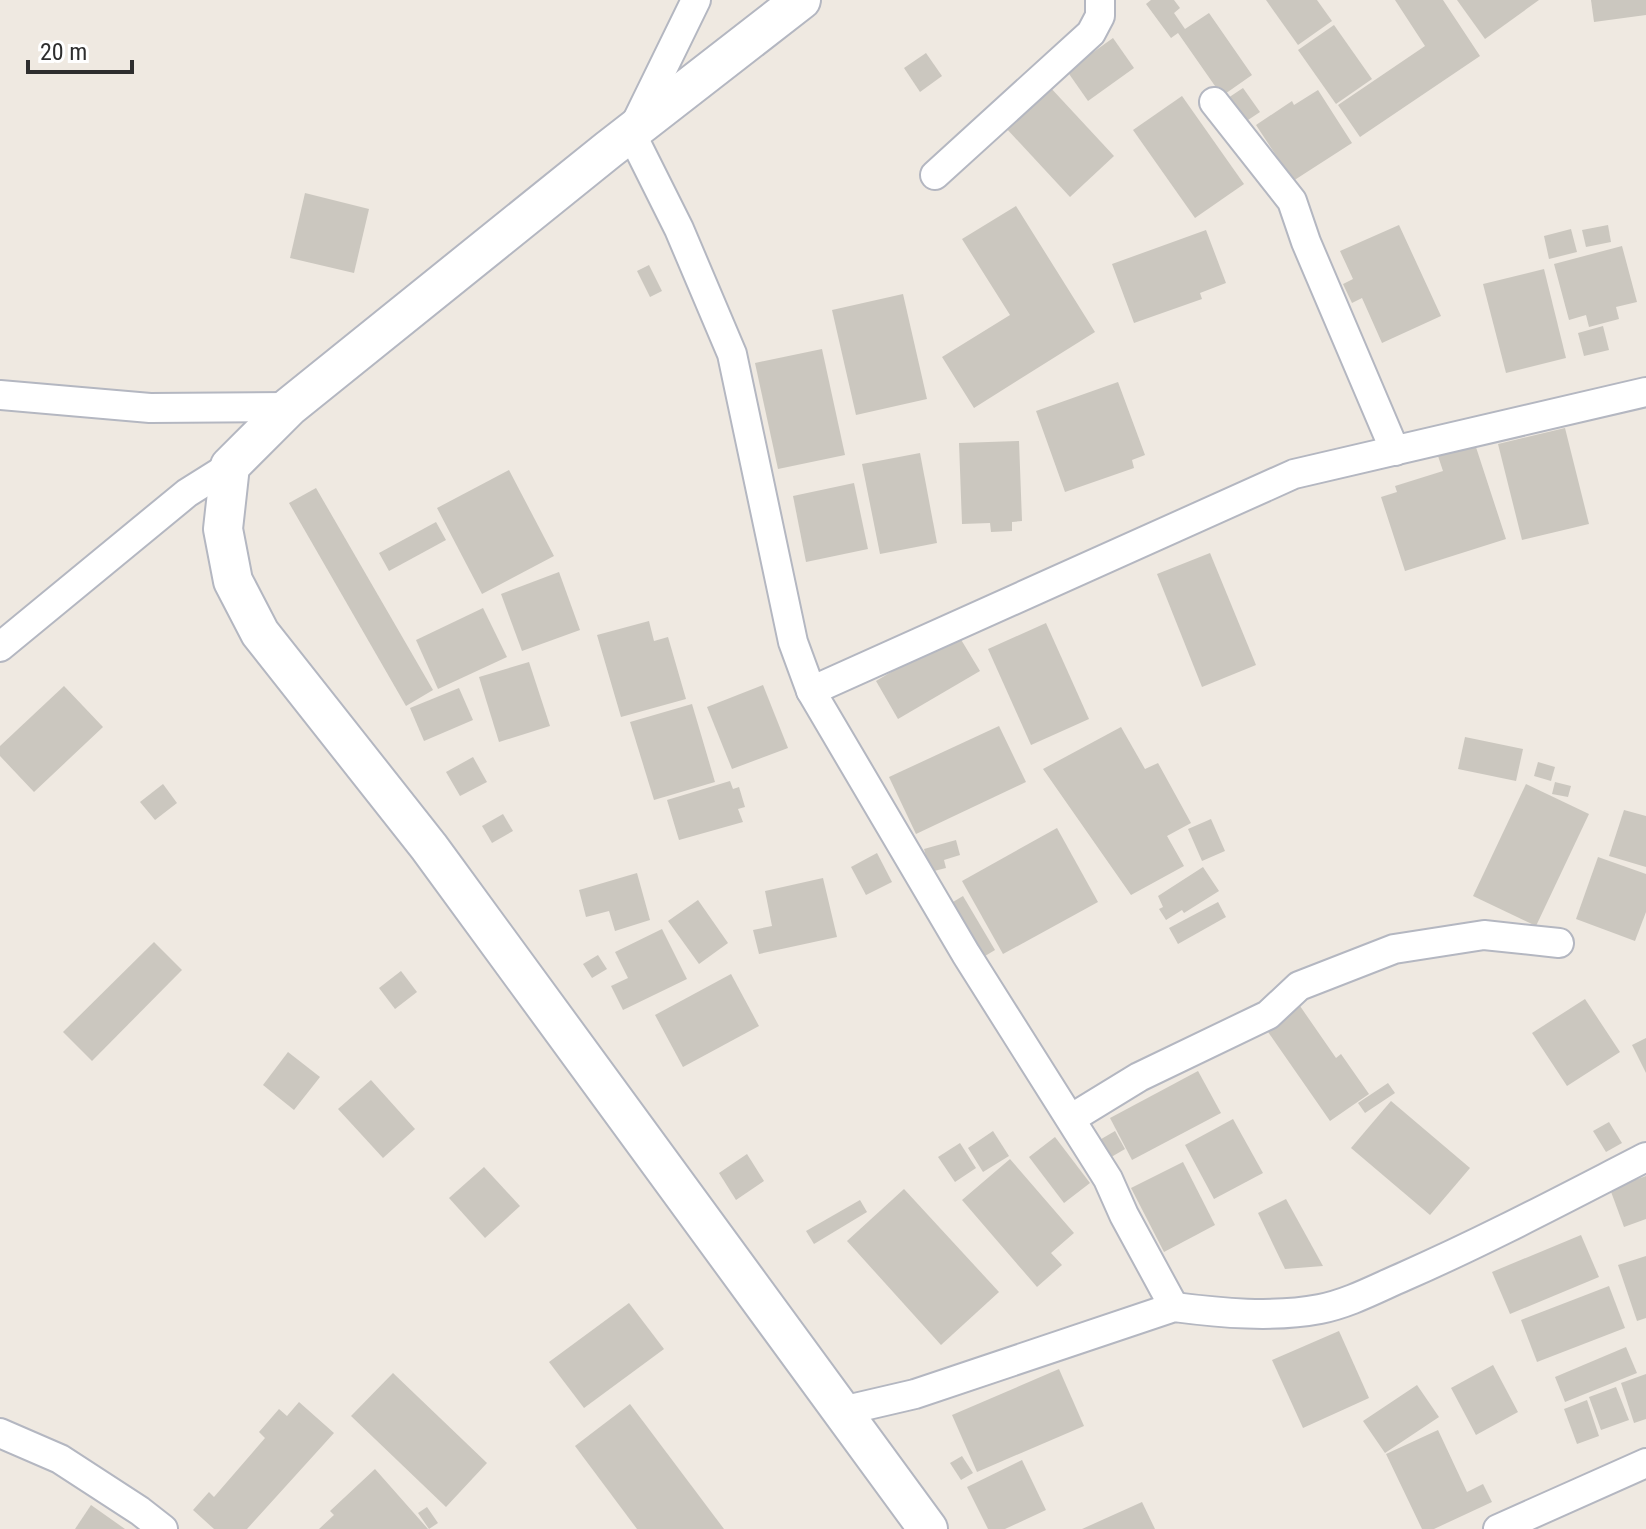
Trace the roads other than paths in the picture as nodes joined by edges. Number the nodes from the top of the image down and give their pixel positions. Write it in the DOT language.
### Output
graph roads {
  1 [pos="696,0"];
  2 [pos="801,0"];
  3 [pos="1105,2"];
  4 [pos="1214,102"];
  5 [pos="631,133"];
  6 [pos="935,175"];
  7 [pos="1646,392"];
  8 [pos="0,395"];
  9 [pos="289,407"];
  10 [pos="1395,451"];
  11 [pos="230,466"];
  12 [pos="0,647"];
  13 [pos="811,691"];
  14 [pos="1559,943"];
  15 [pos="1072,1118"];
  16 [pos="1646,1157"];
  17 [pos="1174,1307"];
  18 [pos="842,1411"];
  19 [pos="0,1433"];
  20 [pos="1646,1463"];
  21 [pos="163,1529"];
  22 [pos="928,1529"];
  23 [pos="1498,1529"];
  1 -- 5 [label="street"];
  2 -- 5 [label="main road"];
  3 -- 6 [label="street"];
  4 -- 10 [label="street"];
  5 -- 9 [label="main road"];
  5 -- 13 [label="street"];
  7 -- 10 [label="street"];
  8 -- 9 [label="street"];
  9 -- 11 [label="main road"];
  10 -- 13 [label="street"];
  11 -- 12 [label="street"];
  11 -- 18 [label="main road"];
  13 -- 15 [label="street"];
  14 -- 15 [label="street"];
  15 -- 17 [label="street"];
  16 -- 17 [label="street"];
  17 -- 18 [label="street"];
  18 -- 22 [label="main road"];
  19 -- 21 [label="street"];
  20 -- 23 [label="street"];
}
